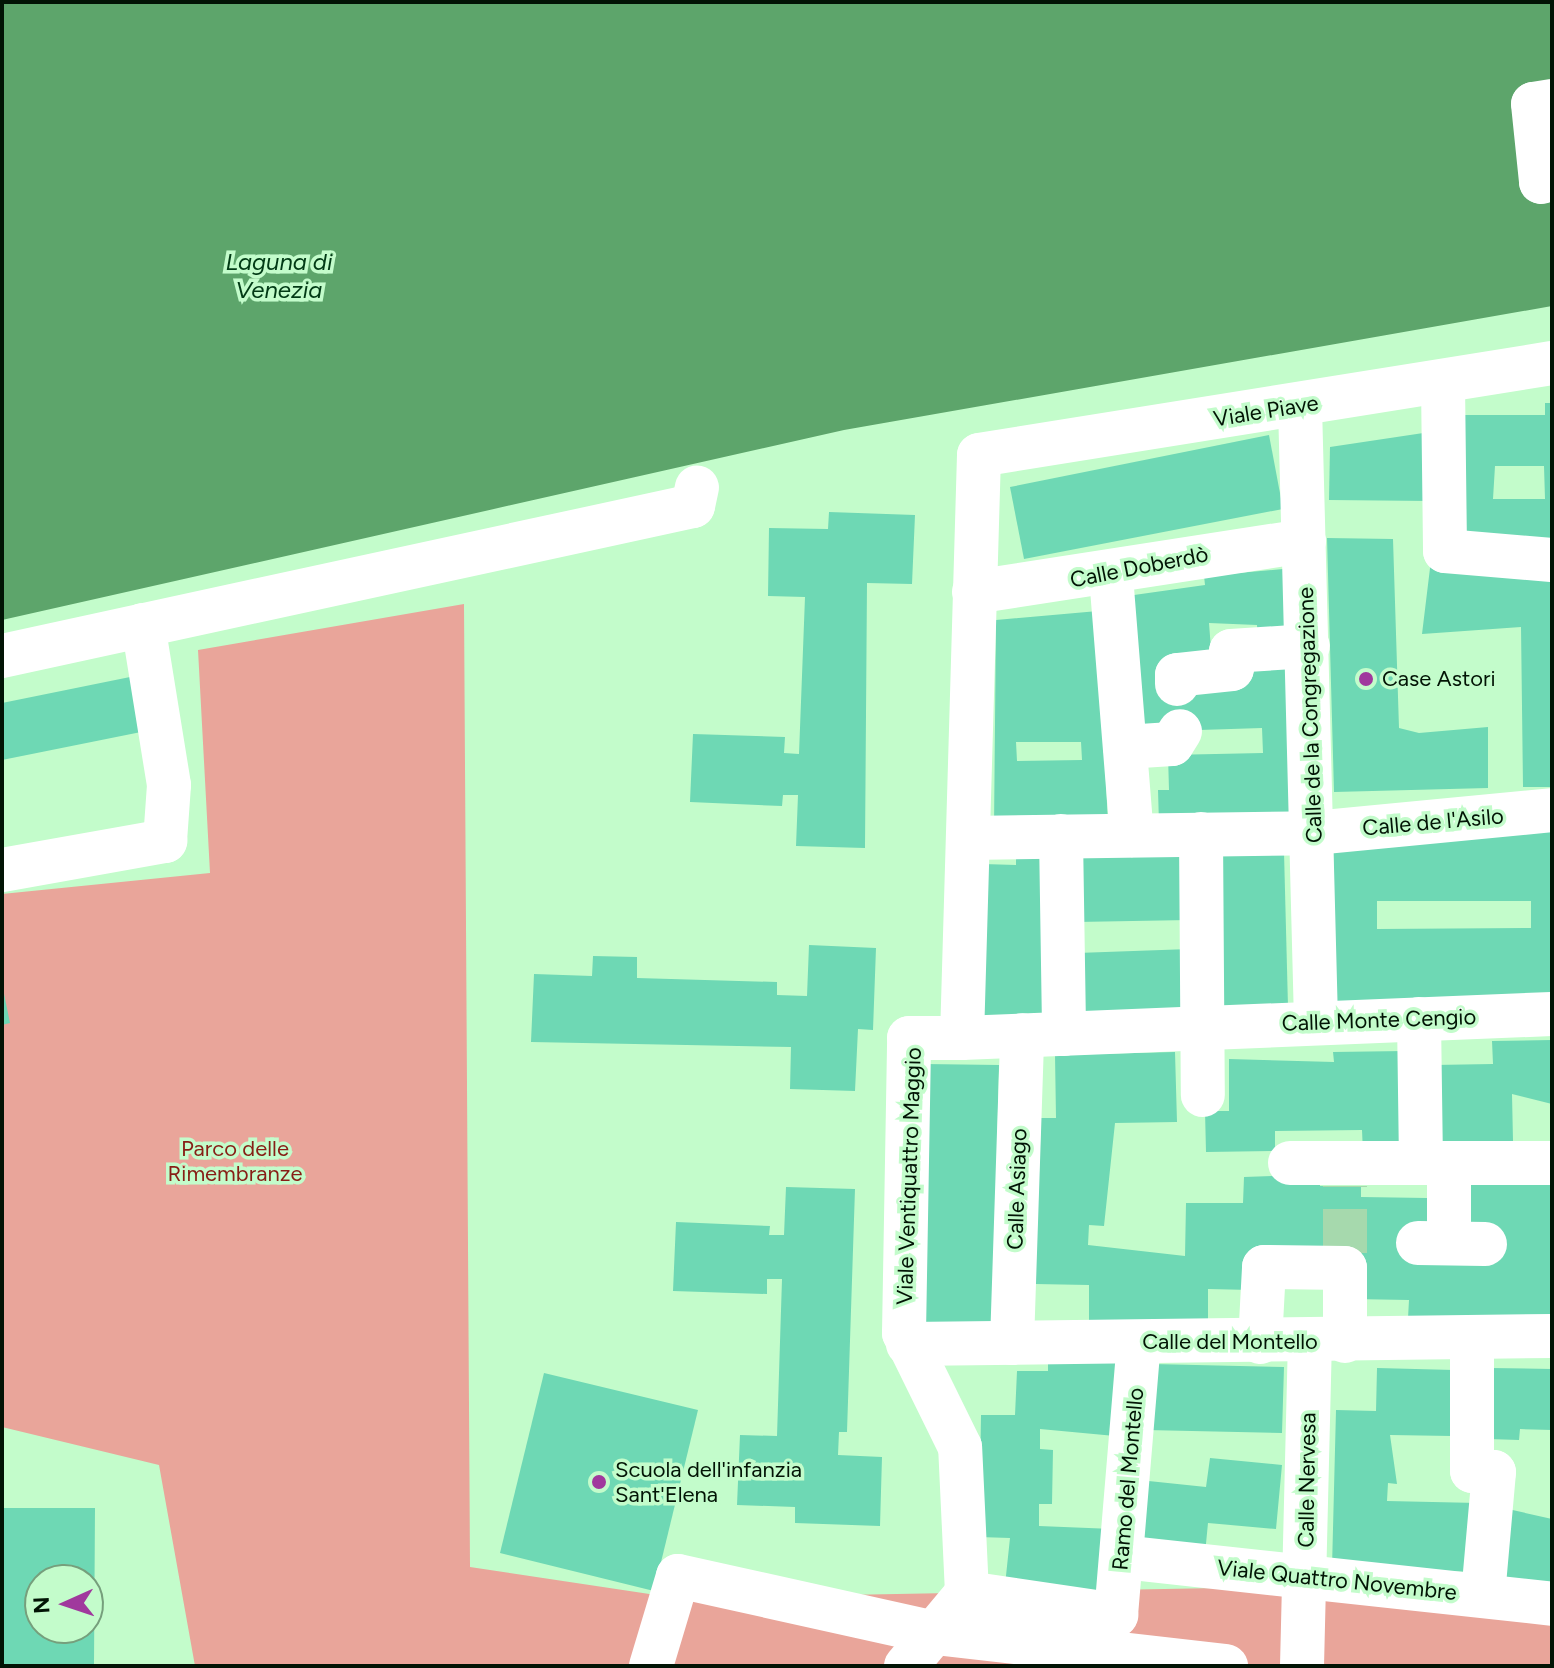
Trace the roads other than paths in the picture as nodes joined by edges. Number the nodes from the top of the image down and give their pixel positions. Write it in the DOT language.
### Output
graph roads {
  1 [pos="1552,101"];
  2 [pos="1552,179"];
  3 [pos="1552,363"];
  4 [pos="1443,384"];
  5 [pos="1300,406"];
  6 [pos="697,487"];
  7 [pos="1304,541"];
  8 [pos="1552,560"];
  9 [pos="1111,576"];
  10 [pos="974,592"];
  11 [pos="143,625"];
  12 [pos="1308,646"];
  13 [pos="2,656"];
  14 [pos="1177,684"];
  15 [pos="1180,731"];
  16 [pos="1123,736"];
  17 [pos="1552,810"];
  18 [pos="1132,830"];
  19 [pos="1314,833"];
  20 [pos="1201,834"];
  21 [pos="1061,836"];
  22 [pos="968,838"];
  23 [pos="2,870"];
  24 [pos="1552,1014"];
  25 [pos="1419,1019"];
  26 [pos="1316,1023"];
  27 [pos="1206,1028"];
  28 [pos="1043,1034"];
  29 [pos="962,1038"];
  30 [pos="1203,1095"];
  31 [pos="1290,1163"];
  32 [pos="1435,1163"];
  33 [pos="1552,1163"];
  34 [pos="1451,1243"];
  35 [pos="1552,1336"];
  36 [pos="1472,1338"];
  37 [pos="1260,1342"];
  38 [pos="1328,1342"];
  39 [pos="1012,1343"];
  40 [pos="1139,1343"];
  41 [pos="908,1344"];
  42 [pos="1122,1557"];
  43 [pos="1306,1575"];
  44 [pos="967,1593"];
  45 [pos="1483,1596"];
  46 [pos="1552,1604"];
  47 [pos="935,1633"];
  48 [pos="651,1666"];
  49 [pos="906,1666"];
  50 [pos="1226,1666"];
  51 [pos="1302,1666"];
  1 -- 2 [label="street"];
  3 -- 4 [label="street, Viale Piave"];
  4 -- 5 [label="street, Viale Piave"];
  4 -- 8 [label="street"];
  5 -- 7 [label="street, Calle de la Congregazione"];
  5 -- 10 [label="street, Viale Piave"];
  6 -- 11 [label="street"];
  7 -- 9 [label="street, Calle Doberdò"];
  7 -- 12 [label="street, Calle de la Congregazione"];
  9 -- 10 [label="street, Calle Doberdò"];
  9 -- 16 [label="street"];
  10 -- 22 [label="street"];
  11 -- 13 [label="street"];
  11 -- 23 [label="street"];
  12 -- 14 [label="street"];
  12 -- 19 [label="street, Calle de la Congregazione"];
  15 -- 16 [label="street"];
  16 -- 18 [label="street"];
  17 -- 19 [label="street, Calle de l'Asilo"];
  18 -- 20 [label="street, Calle de l'Asilo"];
  18 -- 21 [label="street, Calle de l'Asilo"];
  19 -- 20 [label="street, Calle de l'Asilo"];
  19 -- 26 [label="street, Calle de la Congregazione"];
  20 -- 27 [label="street"];
  21 -- 22 [label="street, Calle de l'Asilo"];
  21 -- 28 [label="street, Calle Asiago"];
  22 -- 29 [label="street"];
  24 -- 25 [label="street, Calle Monte Cengio"];
  25 -- 26 [label="street, Calle Monte Cengio"];
  25 -- 32 [label="street"];
  26 -- 27 [label="street, Calle Monte Cengio"];
  27 -- 28 [label="street, Calle Monte Cengio"];
  27 -- 30 [label="street"];
  28 -- 29 [label="street, Calle Monte Cengio"];
  28 -- 39 [label="street, Calle Asiago"];
  29 -- 41 [label="street, Viale Ventiquattro Maggio"];
  31 -- 32 [label="street"];
  32 -- 33 [label="street"];
  32 -- 34 [label="street"];
  35 -- 36 [label="street, Calle del Montello"];
  36 -- 38 [label="street, Calle del Montello"];
  36 -- 45 [label="street"];
  37 -- 38 [label="street, Calle del Montello"];
  37 -- 38 [label="street, Calle Nervesa"];
  37 -- 40 [label="street, Calle del Montello"];
  38 -- 43 [label="street, Calle Nervesa"];
  39 -- 40 [label="street, Calle del Montello"];
  39 -- 41 [label="street, Calle del Montello"];
  40 -- 42 [label="street, Ramo del Montello"];
  41 -- 44 [label="street, Viale Ventiquattro Maggio"];
  42 -- 43 [label="street, Viale Quattro Novembre"];
  42 -- 44 [label="street, Ramo del Montello"];
  43 -- 45 [label="street, Viale Quattro Novembre"];
  43 -- 51 [label="street, Calle Nervesa"];
  44 -- 47 [label="street"];
  45 -- 46 [label="street, Viale Quattro Novembre"];
  47 -- 48 [label="street"];
  47 -- 49 [label="street"];
  47 -- 50 [label="street"];
}
